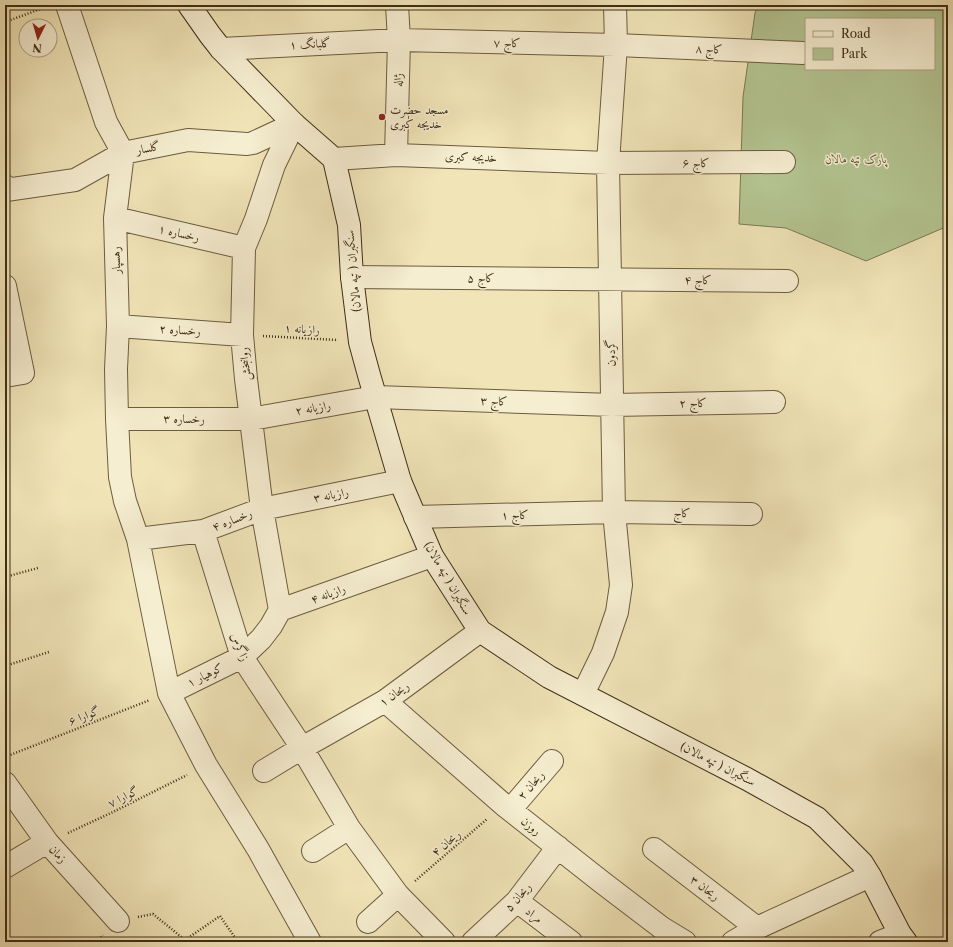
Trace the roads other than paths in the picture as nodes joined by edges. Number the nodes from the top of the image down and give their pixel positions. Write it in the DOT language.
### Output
graph roads {
  1 [pos="67,5"];
  2 [pos="189,5"];
  3 [pos="397,5"];
  4 [pos="615,5"];
  5 [pos="399,40"];
  6 [pos="616,45"];
  7 [pos="220,49"];
  8 [pos="803,52"];
  9 [pos="294,124"];
  10 [pos="123,153"];
  11 [pos="396,155"];
  12 [pos="334,158"];
  13 [pos="784,162"];
  14 [pos="608,163"];
  15 [pos="6,188"];
  16 [pos="115,218"];
  17 [pos="244,248"];
  18 [pos="352,277"];
  19 [pos="610,279"];
  20 [pos="787,281"];
  21 [pos="5,286"];
  22 [pos="118,326"];
  23 [pos="242,335"];
  24 [pos="14,374"];
  25 [pos="375,397"];
  26 [pos="774,402"];
  27 [pos="612,405"];
  28 [pos="118,419"];
  29 [pos="251,419"];
  30 [pos="400,482"];
  31 [pos="262,509"];
  32 [pos="614,512"];
  33 [pos="751,514"];
  34 [pos="415,517"];
  35 [pos="202,531"];
  36 [pos="138,539"];
  37 [pos="432,556"];
  38 [pos="280,610"];
  39 [pos="480,631"];
  40 [pos="242,657"];
  41 [pos="169,693"];
  42 [pos="583,694"];
  43 [pos="385,702"];
  44 [pos="302,748"];
  45 [pos="552,761"];
  46 [pos="264,771"];
  47 [pos="5,783"];
  48 [pos="507,807"];
  49 [pos="349,828"];
  50 [pos="47,842"];
  51 [pos="558,847"];
  52 [pos="654,849"];
  53 [pos="313,851"];
  54 [pos="5,867"];
  55 [pos="870,876"];
  56 [pos="398,895"];
  57 [pos="517,902"];
  58 [pos="118,921"];
  59 [pos="368,922"];
  60 [pos="757,928"];
  61 [pos="903,938"];
  62 [pos="310,942"];
  63 [pos="444,942"];
  64 [pos="474,942"];
  65 [pos="571,942"];
  66 [pos="685,942"];
  67 [pos="733,942"];
  68 [pos="880,942"];
  1 -- 10 [label="street"];
  2 -- 7 [label="street"];
  3 -- 5 [label="street, ژاله"];
  4 -- 6 [label="street, گردون"];
  5 -- 6 [label="street, کاج ۷"];
  5 -- 7 [label="street, گلبانگ ۱"];
  5 -- 11 [label="street, ژاله"];
  6 -- 8 [label="street, کاج ۸"];
  6 -- 14 [label="street, گردون"];
  7 -- 9 [label="street"];
  9 -- 10 [label="street, گلسار"];
  9 -- 12 [label="street"];
  9 -- 17 [label="street, روانبخش"];
  10 -- 15 [label="street, گلسار"];
  10 -- 16 [label="street, رهسپار"];
  11 -- 12 [label="street, خدیجه کبری"];
  11 -- 14 [label="street, خدیجه کبری"];
  12 -- 18 [label="street, سنگبران ( تپه مالان)"];
  13 -- 14 [label="street, کاج ۶"];
  14 -- 19 [label="street, گردون"];
  16 -- 17 [label="street, رخساره ۱"];
  16 -- 22 [label="street, رهسپار"];
  17 -- 23 [label="street, روانبخش"];
  18 -- 19 [label="street, کاج ۵"];
  18 -- 25 [label="street, سنگبران ( تپه مالان)"];
  19 -- 20 [label="street, کاج ۴"];
  19 -- 27 [label="street, گردون"];
  21 -- 24 [label="street"];
  22 -- 23 [label="street, رخساره ۲"];
  22 -- 28 [label="street, رهسپار"];
  23 -- 29 [label="street, روانبخش"];
  25 -- 27 [label="street, کاج ۳"];
  25 -- 29 [label="street, رازیانه ۲"];
  25 -- 30 [label="street, سنگبران ( تپه مالان)"];
  26 -- 27 [label="street, کاج ۲"];
  27 -- 32 [label="street, گردون"];
  28 -- 29 [label="street, رخساره ۳"];
  28 -- 36 [label="street"];
  29 -- 31 [label="street, روانبخش"];
  30 -- 31 [label="street, رازیانه ۳"];
  30 -- 34 [label="street, سنگبران ( تپه مالان)"];
  31 -- 35 [label="street, رخساره ۴"];
  31 -- 38 [label="street, روانبخش"];
  32 -- 33 [label="street, کاج"];
  32 -- 34 [label="street, کاج ۱"];
  32 -- 42 [label="street, گردون"];
  34 -- 37 [label="street, سنگبران ( تپه مالان)"];
  35 -- 36 [label="street"];
  35 -- 40 [label="street, زاگرس"];
  36 -- 41 [label="street"];
  37 -- 38 [label="street, رازیانه ۴"];
  37 -- 39 [label="street, سنگبران ( تپه مالان)"];
  38 -- 40 [label="street"];
  39 -- 42 [label="street, سنگبران ( تپه مالان)"];
  39 -- 43 [label="street, ریحان ۱"];
  40 -- 41 [label="street, کوهیار ۱"];
  40 -- 44 [label="street, زاگرس"];
  41 -- 62 [label="street"];
  42 -- 55 [label="street, سنگبران ( تپه مالان)"];
  43 -- 44 [label="street, ریحان ۱"];
  43 -- 48 [label="street, روزن"];
  44 -- 46 [label="street, ریحان ۱"];
  44 -- 49 [label="street, زاگرس"];
  45 -- 48 [label="street, ریحان ۲"];
  47 -- 50 [label="street, زمان"];
  48 -- 51 [label="street, روزن"];
  49 -- 53 [label="street"];
  49 -- 56 [label="street, زاگرس"];
  50 -- 54 [label="street"];
  50 -- 58 [label="street, زمان"];
  51 -- 57 [label="street, ریحان ۵"];
  51 -- 66 [label="street, روزن"];
  52 -- 60 [label="street, ریحان ۳"];
  55 -- 60 [label="street"];
  55 -- 61 [label="street, سنگبران ( تپه مالان)"];
  56 -- 59 [label="street"];
  56 -- 63 [label="street, زاگرس"];
  57 -- 64 [label="street, ریحان ۵"];
  57 -- 65 [label="street, مراد"];
  60 -- 67 [label="street"];
  61 -- 68 [label="street"];
}
